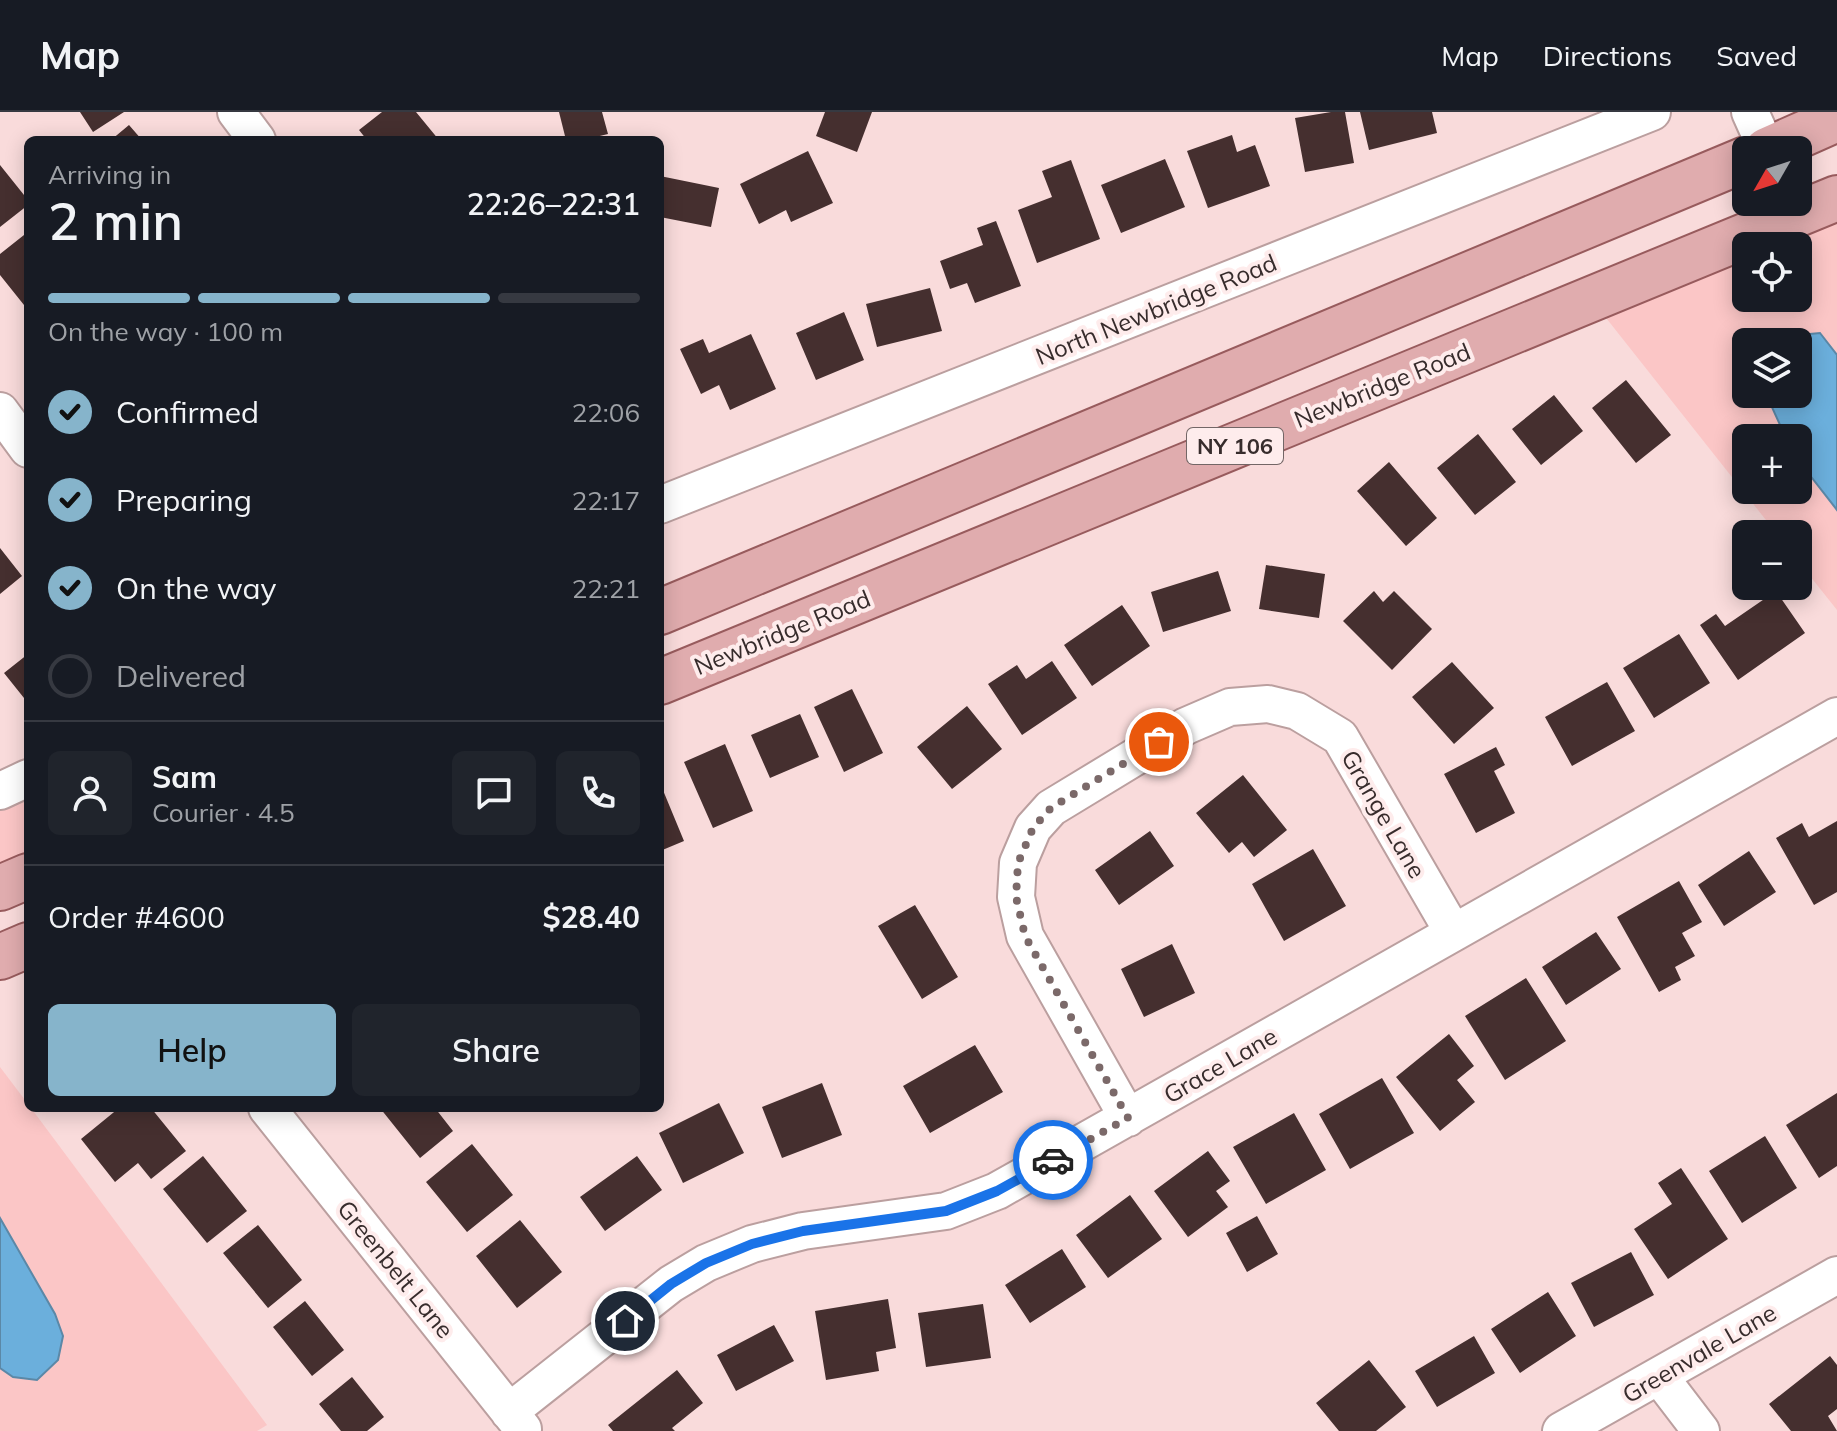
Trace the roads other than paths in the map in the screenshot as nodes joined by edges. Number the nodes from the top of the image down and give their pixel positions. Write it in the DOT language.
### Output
graph roads {
  1 [pos="236,112"];
  2 [pos="1652,112"];
  3 [pos="1750,112"];
  4 [pos="1837,119"];
  5 [pos="254,136"];
  6 [pos="1761,136"];
  7 [pos="1799,136"];
  8 [pos="1732,165"];
  9 [pos="1837,198"];
  10 [pos="1146,409"];
  11 [pos="0,411"];
  12 [pos="24,444"];
  13 [pos="1172,472"];
  14 [pos="664,503"];
  15 [pos="664,610"];
  16 [pos="664,680"];
  17 [pos="1837,716"];
  18 [pos="24,780"];
  19 [pos="0,791"];
  20 [pos="24,878"];
  21 [pos="0,888"];
  22 [pos="1453,932"];
  23 [pos="24,947"];
  24 [pos="0,957"];
  25 [pos="270,1112"];
  26 [pos="1128,1118"];
  27 [pos="1837,1275"];
  28 [pos="1659,1376"];
  29 [pos="517,1421"];
  30 [pos="1561,1431"];
  31 [pos="1701,1431"];
  1 -- 5 [label="street"];
  2 -- 14 [label="street, North Newbridge Road"];
  3 -- 6 [label="street"];
  4 -- 7 [label="main road"];
  8 -- 10 [label="main road, NY 106"];
  9 -- 13 [label="main road, Newbridge Road / NY 106"];
  10 -- 13 [label="main road"];
  10 -- 15 [label="main road, NY 106"];
  11 -- 12 [label="street"];
  13 -- 16 [label="main road, Newbridge Road / NY 106"];
  17 -- 22 [label="street, Grace Lane"];
  18 -- 19 [label="street"];
  20 -- 21 [label="main road"];
  22 -- 26 [label="street, Grace Lane"];
  22 -- 26 [label="street, Grange Lane"];
  23 -- 24 [label="main road"];
  25 -- 29 [label="street, Greenbelt Lane"];
  26 -- 29 [label="street, Grace Lane"];
  27 -- 28 [label="street, Greenvale Lane"];
  28 -- 30 [label="street, Greenvale Lane"];
  28 -- 31 [label="street"];
}
